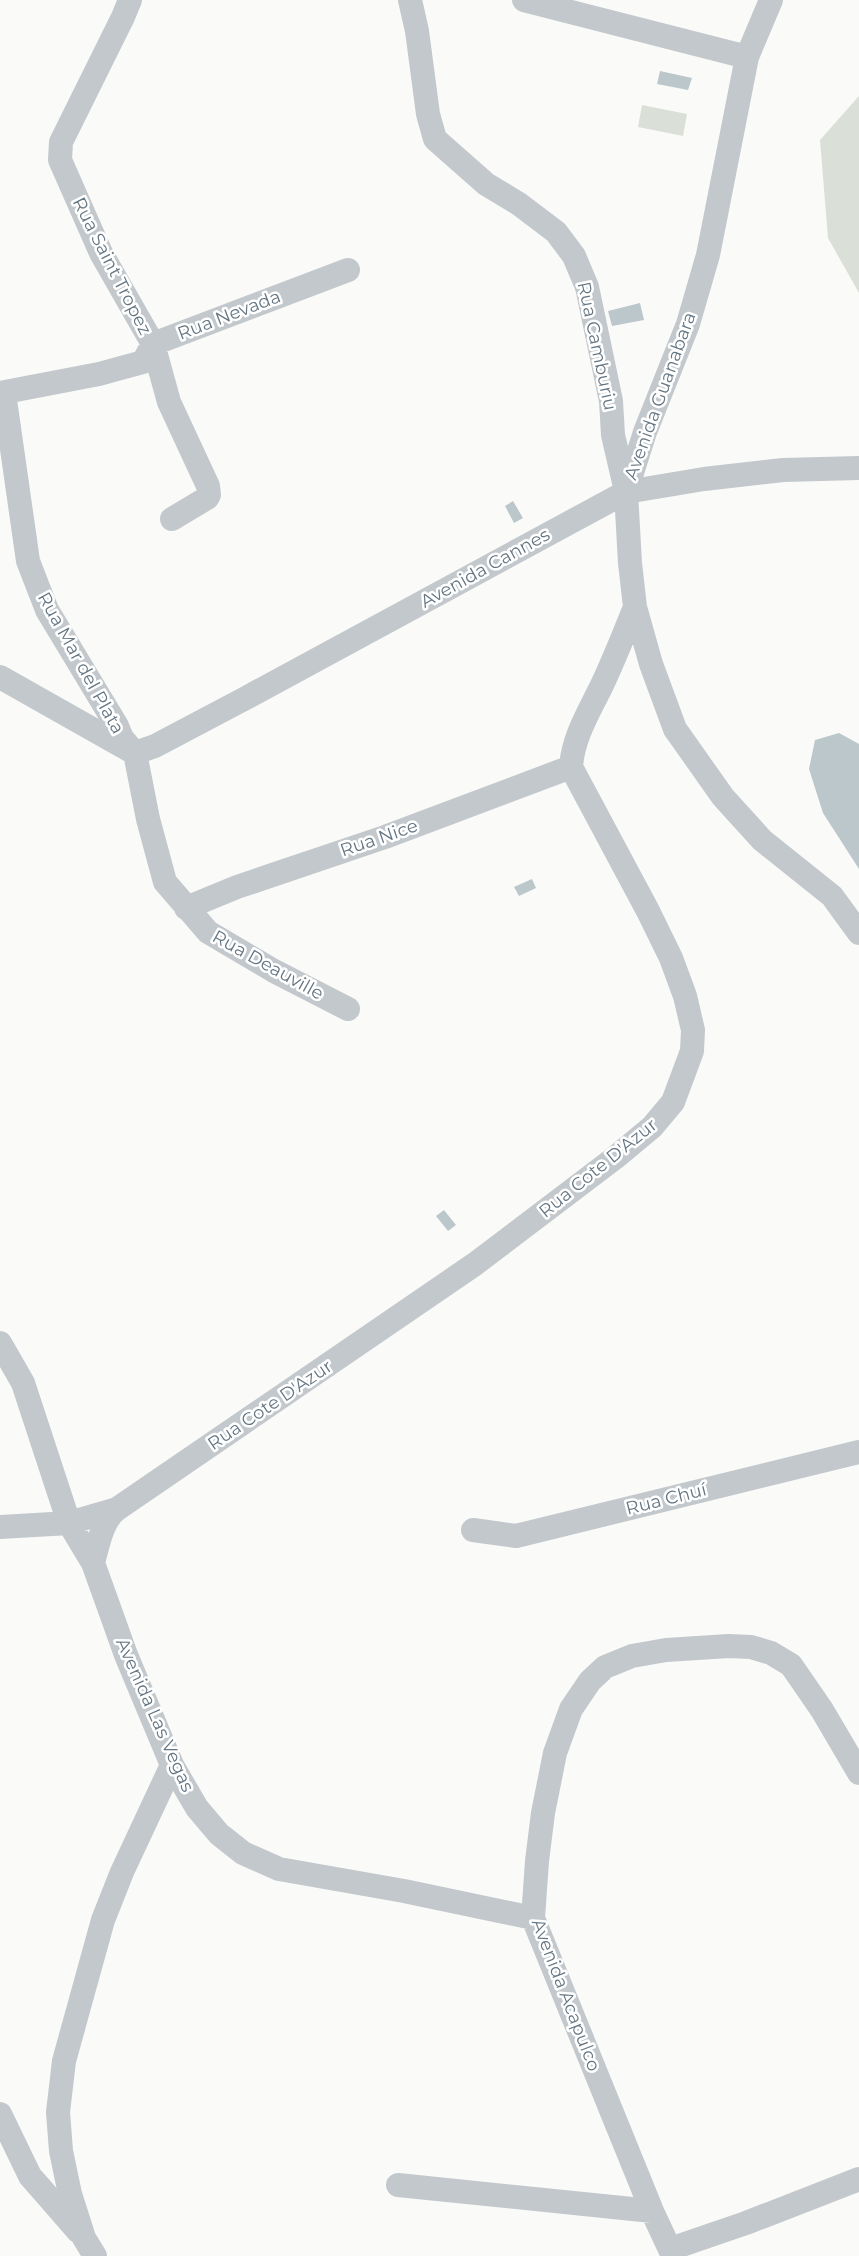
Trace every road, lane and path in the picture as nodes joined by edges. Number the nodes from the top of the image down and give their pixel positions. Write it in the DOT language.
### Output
graph roads {
  1 [pos="130,0"];
  2 [pos="410,0"];
  3 [pos="524,0"];
  4 [pos="771,0"];
  5 [pos="747,57"];
  6 [pos="348,270"];
  7 [pos="153,344"];
  8 [pos="2,393"];
  9 [pos="859,468"];
  10 [pos="626,492"];
  11 [pos="172,518"];
  12 [pos="635,608"];
  13 [pos="0,677"];
  14 [pos="135,753"];
  15 [pos="571,767"];
  16 [pos="186,908"];
  17 [pos="859,933"];
  18 [pos="348,1009"];
  19 [pos="0,1343"];
  20 [pos="859,1452"];
  21 [pos="117,1509"];
  22 [pos="69,1523"];
  23 [pos="0,1527"];
  24 [pos="473,1530"];
  25 [pos="93,1563"];
  26 [pos="172,1765"];
  27 [pos="859,1774"];
  28 [pos="533,1918"];
  29 [pos="0,2114"];
  30 [pos="859,2179"];
  31 [pos="398,2184"];
  32 [pos="652,2211"];
  33 [pos="89,2247"];
  34 [pos="671,2252"];
  1 -- 7 [label="street, Rua Saint Tropez"];
  2 -- 10 [label="street, Rua Camburiu"];
  3 -- 5 [label="street"];
  4 -- 5 [label="street, Avenida Guanabara"];
  5 -- 10 [label="street, Avenida Guanabara"];
  6 -- 7 [label="street, Rua Nevada"];
  7 -- 8 [label="street"];
  7 -- 11 [label="street, Rua Saint Tropez"];
  8 -- 14 [label="street, Rua Mar del Plata"];
  9 -- 10 [label="street, Avenida Cannes"];
  10 -- 12 [label="street, Avenida Guanabara"];
  10 -- 14 [label="street, Avenida Cannes"];
  12 -- 15 [label="street"];
  12 -- 17 [label="street, Avenida Guanabara"];
  13 -- 14 [label="street"];
  14 -- 16 [label="street, Rua Deauville"];
  15 -- 16 [label="street, Rua Nice"];
  15 -- 21 [label="street, Rua Cote D'Azur"];
  16 -- 18 [label="street, Rua Deauville"];
  19 -- 22 [label="street, Avenida Las Vegas"];
  20 -- 24 [label="street, Rua Chuí"];
  21 -- 22 [label="street, Rua Cote D'Azur"];
  21 -- 25 [label="street"];
  22 -- 23 [label="street, Rua Cote D'Azur"];
  22 -- 25 [label="street, Avenida Las Vegas"];
  25 -- 26 [label="street, Avenida Las Vegas"];
  26 -- 28 [label="street, Avenida Las Vegas"];
  26 -- 33 [label="street"];
  27 -- 28 [label="street, Avenida Acapulco"];
  28 -- 32 [label="street, Avenida Acapulco"];
  29 -- 33 [label="street"];
  30 -- 34 [label="street"];
  31 -- 32 [label="street"];
  32 -- 34 [label="street, Avenida Acapulco"];
}
